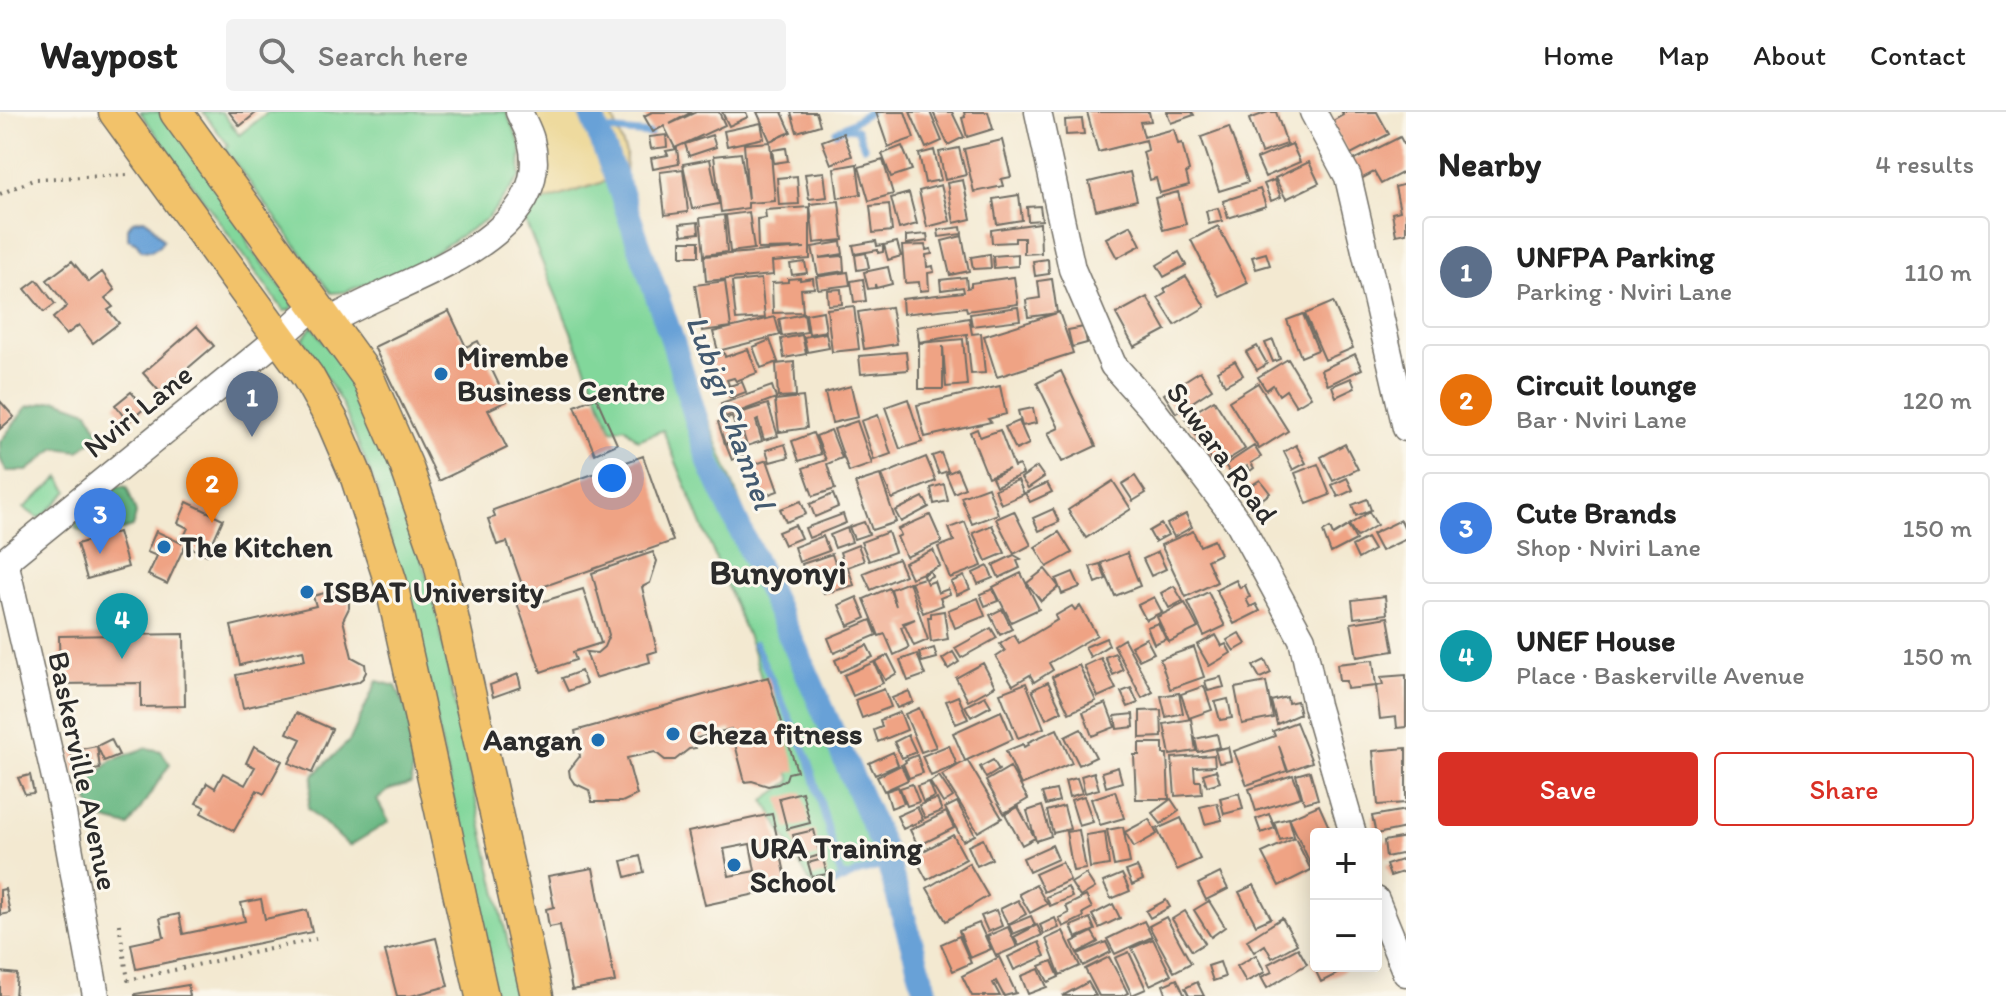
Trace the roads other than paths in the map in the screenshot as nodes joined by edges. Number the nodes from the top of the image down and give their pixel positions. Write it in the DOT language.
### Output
graph roads {
  1 [pos="115,112"];
  2 [pos="176,112"];
  3 [pos="519,112"];
  4 [pos="1038,112"];
  5 [pos="1313,112"];
  6 [pos="323,313"];
  7 [pos="279,338"];
  8 [pos="1406,428"];
  9 [pos="2,563"];
  10 [pos="1351,828"];
  11 [pos="1382,915"];
  12 [pos="1406,973"];
  13 [pos="96,996"];
  14 [pos="482,996"];
  15 [pos="537,996"];
  1 -- 7 [label="main road"];
  2 -- 6 [label="main road"];
  3 -- 6 [label="street, Nviri Lane"];
  4 -- 10 [label="street, Suwara Road"];
  5 -- 8 [label="street"];
  6 -- 7 [label="street, Nviri Lane"];
  6 -- 15 [label="main road"];
  7 -- 9 [label="street, Nviri Lane"];
  7 -- 14 [label="main road"];
  9 -- 13 [label="street, Baskerville Avenue"];
  11 -- 12 [label="street"];
}
